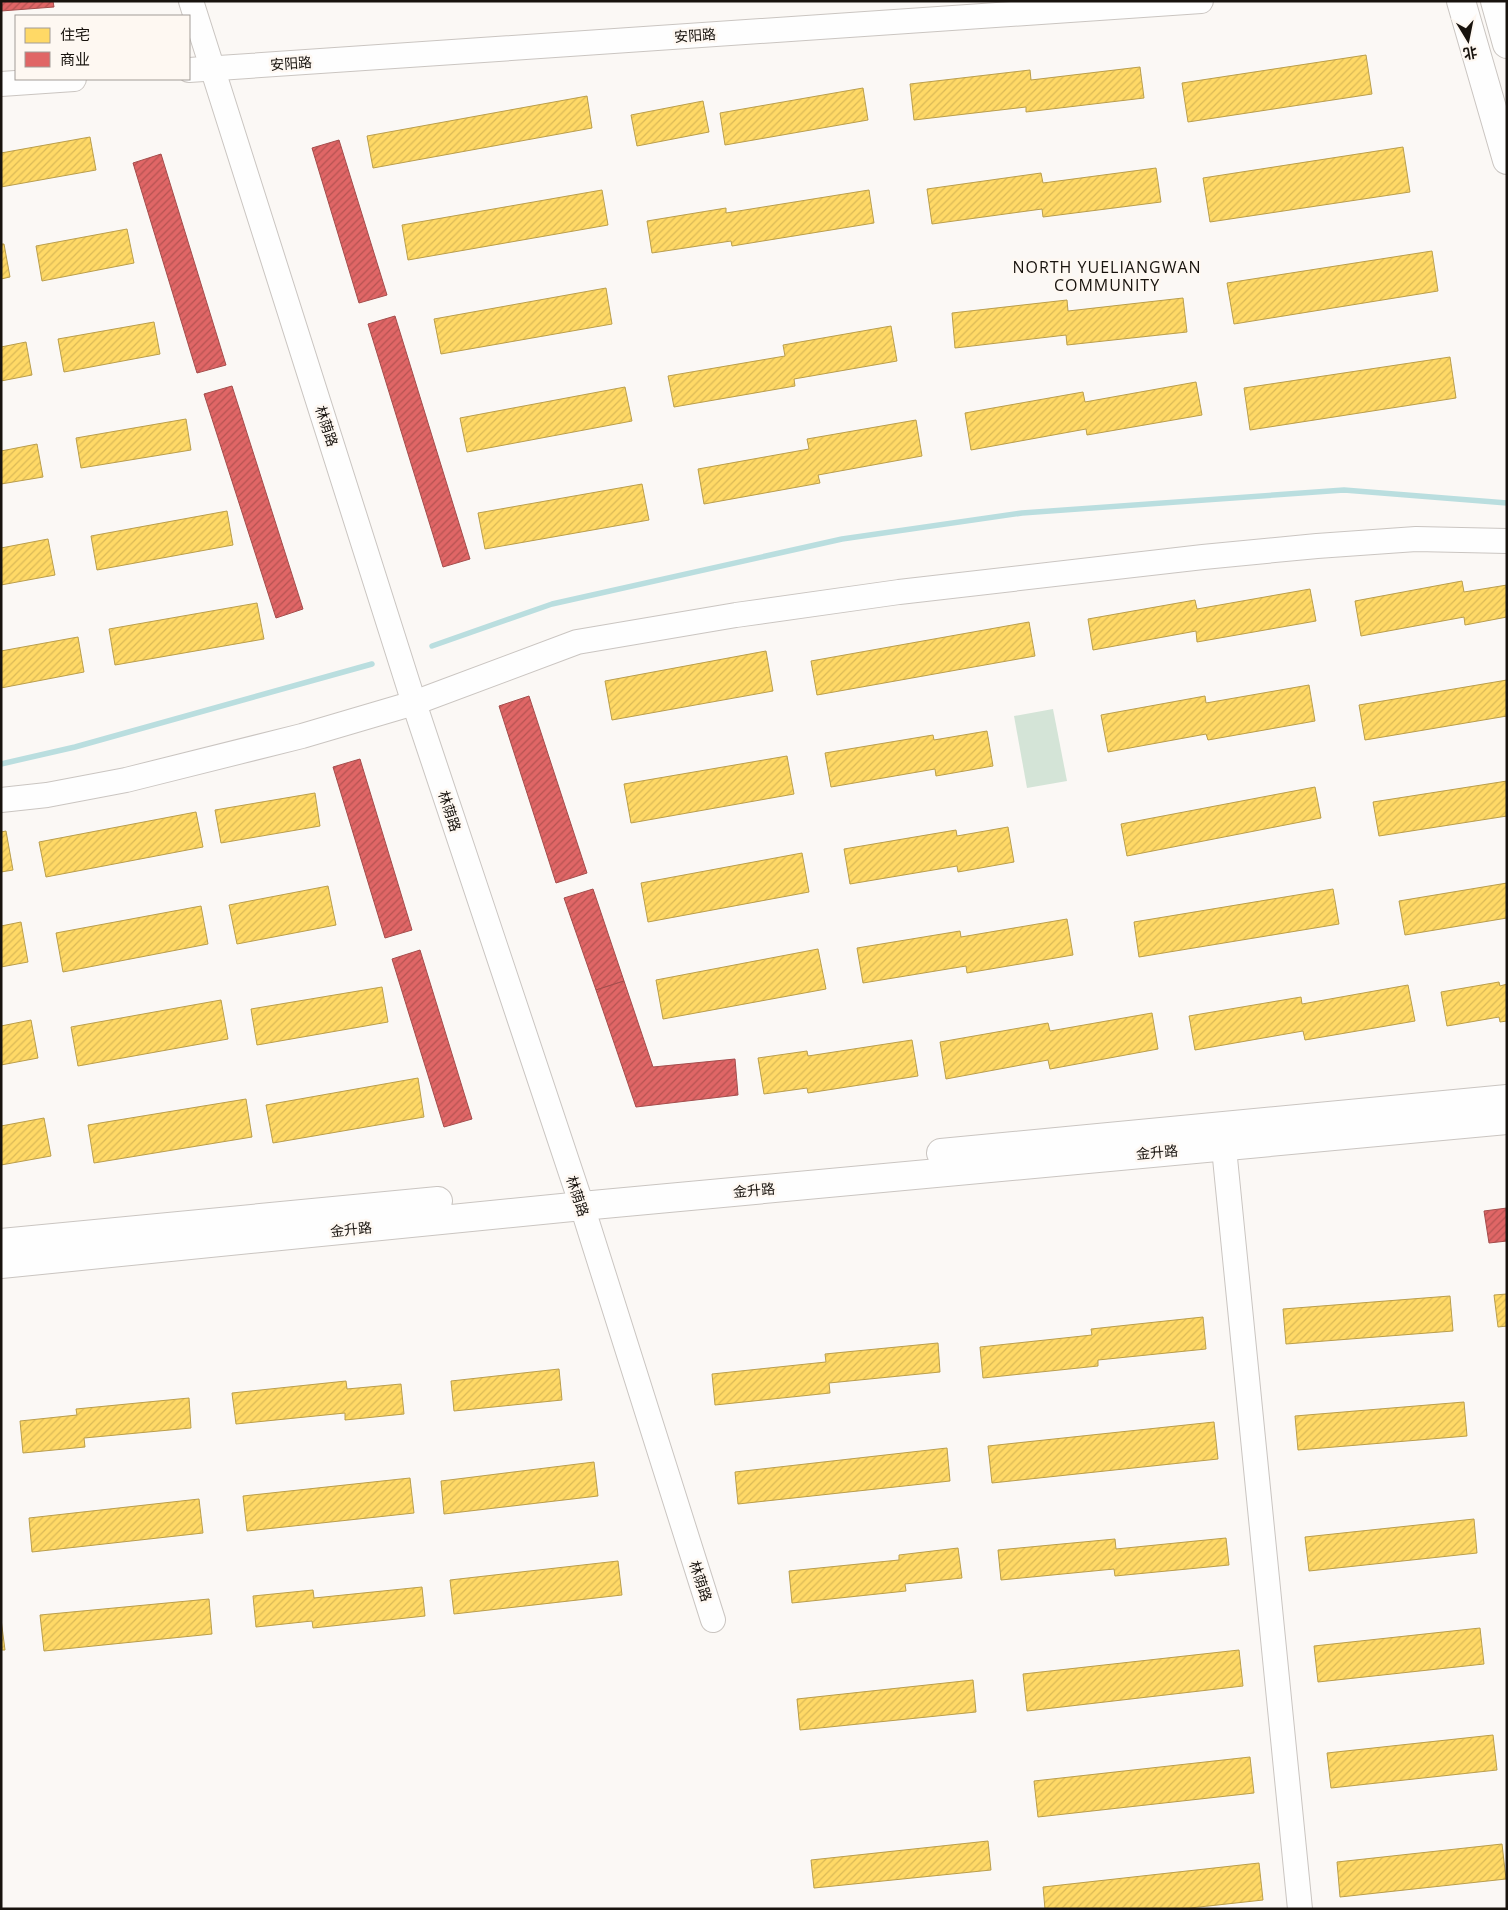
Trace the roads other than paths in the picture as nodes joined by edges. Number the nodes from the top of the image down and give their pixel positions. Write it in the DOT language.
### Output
graph roads {
  1 [pos="191,1"];
  2 [pos="1201,1"];
  3 [pos="1462,1"];
  4 [pos="1495,1"];
  5 [pos="1507,44"];
  6 [pos="214,68"];
  7 [pos="190,70"];
  8 [pos="59,80"];
  9 [pos="1,84"];
  10 [pos="1507,160"];
  11 [pos="1507,541"];
  12 [pos="414,703"];
  13 [pos="1,800"];
  14 [pos="1507,1099"];
  15 [pos="1507,1120"];
  16 [pos="1223,1136"];
  17 [pos="579,1197"];
  18 [pos="1,1243"];
  19 [pos="1,1264"];
  20 [pos="714,1620"];
  21 [pos="1300,1909"];
  1 -- 6 [label="street, 林荫路"];
  2 -- 6 [label="street, 安阳路"];
  3 -- 10 [label="main road"];
  4 -- 5 [label="main road"];
  6 -- 7 [label="street, 安阳路"];
  6 -- 12 [label="street, 林荫路"];
  8 -- 9 [label="street"];
  11 -- 12 [label="street"];
  12 -- 13 [label="street"];
  12 -- 17 [label="street, 林荫路"];
  14 -- 16 [label="main road, 金升路"];
  15 -- 16 [label="main road, 金升路"];
  16 -- 17 [label="main road, 金升路"];
  16 -- 21 [label="street"];
  17 -- 18 [label="main road, 金升路"];
  17 -- 19 [label="main road, 金升路"];
  17 -- 20 [label="street, 林荫路"];
}
